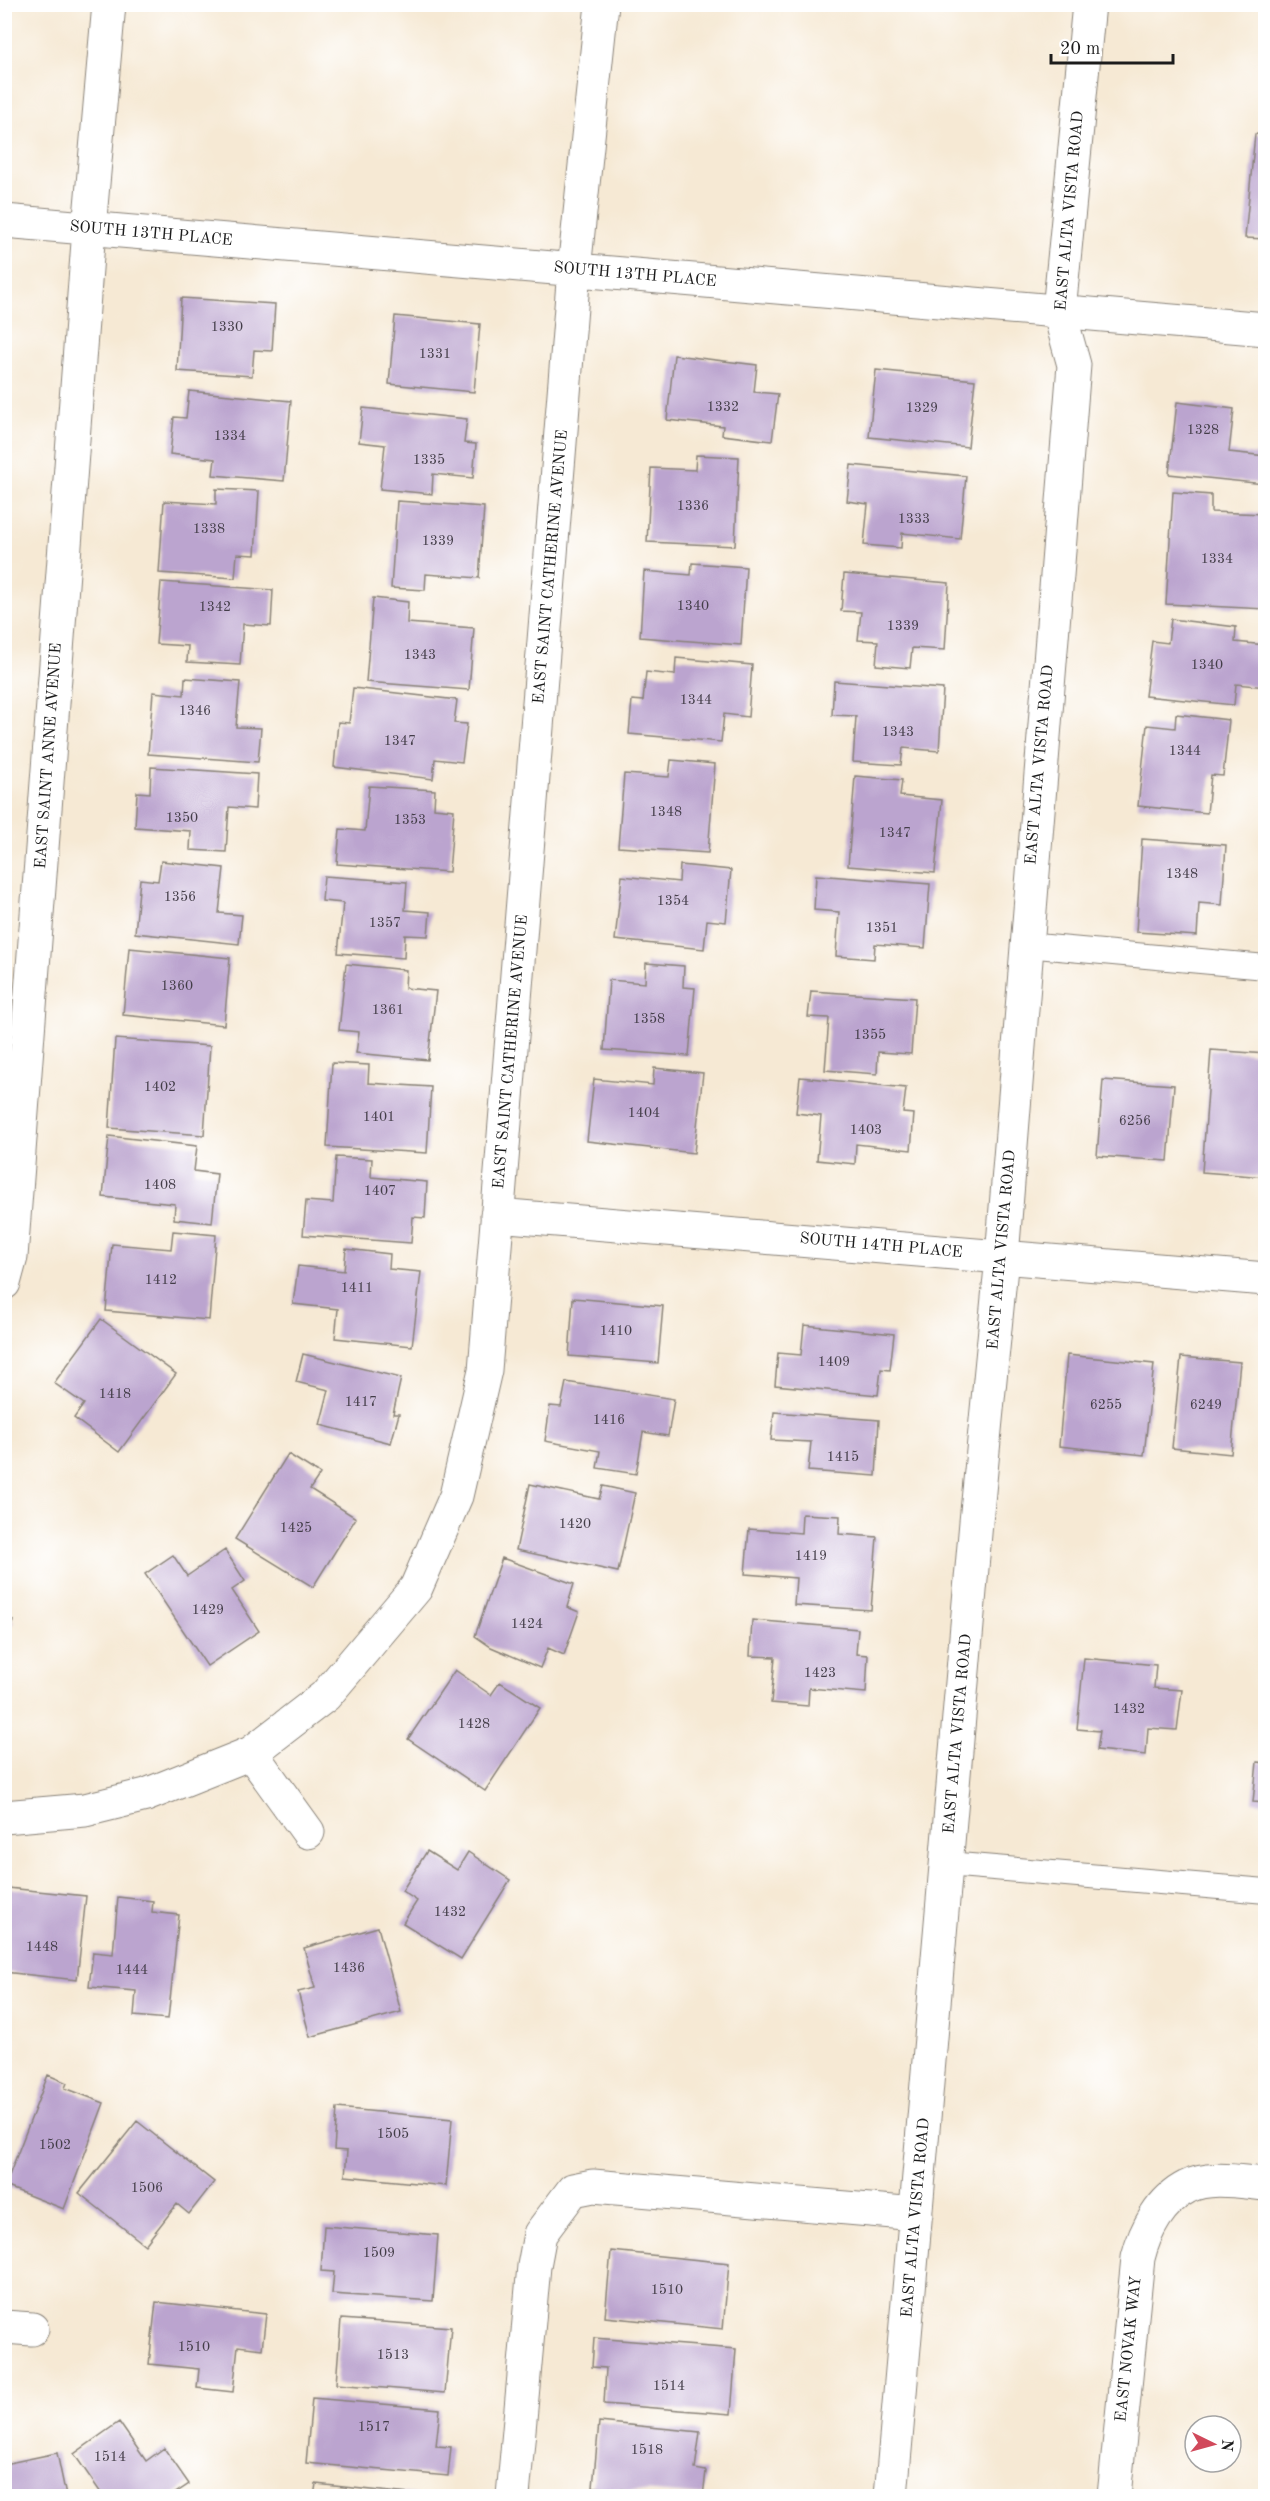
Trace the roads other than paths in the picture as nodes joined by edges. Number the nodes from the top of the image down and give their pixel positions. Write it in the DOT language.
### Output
graph roads {
  1 [pos="109,4"];
  2 [pos="602,4"];
  3 [pos="1089,4"];
  4 [pos="4,221"];
  5 [pos="89,229"];
  6 [pos="574,270"];
  7 [pos="1059,311"];
  8 [pos="1266,329"];
  9 [pos="1026,945"];
  10 [pos="1266,967"];
  11 [pos="497,1215"];
  12 [pos="1002,1257"];
  13 [pos="1266,1279"];
  14 [pos="4,1283"];
  15 [pos="251,1753"];
  16 [pos="4,1817"];
  17 [pos="308,1832"];
  18 [pos="946,1864"];
  19 [pos="1266,1891"];
  20 [pos="1266,2184"];
  21 [pos="916,2214"];
  22 [pos="513,2496"];
  23 [pos="891,2496"];
  24 [pos="1114,2496"];
  1 -- 5 [label="street, EAST SAINT ANNE AVENUE"];
  2 -- 6 [label="street, EAST SAINT CATHERINE AVENUE"];
  3 -- 7 [label="street, EAST ALTA VISTA ROAD"];
  4 -- 5 [label="street, SOUTH 13TH PLACE"];
  5 -- 6 [label="street, SOUTH 13TH PLACE"];
  5 -- 14 [label="street, EAST SAINT ANNE AVENUE"];
  6 -- 7 [label="street, SOUTH 13TH PLACE"];
  6 -- 11 [label="street, EAST SAINT CATHERINE AVENUE"];
  7 -- 8 [label="street, SOUTH 13TH PLACE"];
  7 -- 9 [label="street, EAST ALTA VISTA ROAD"];
  9 -- 10 [label="lane"];
  9 -- 12 [label="street, EAST ALTA VISTA ROAD"];
  11 -- 12 [label="street, SOUTH 14TH PLACE"];
  11 -- 15 [label="street, EAST SAINT CATHERINE AVENUE"];
  12 -- 13 [label="street, SOUTH 14TH PLACE"];
  12 -- 18 [label="street, EAST ALTA VISTA ROAD"];
  15 -- 16 [label="street, EAST SAINT CATHERINE AVENUE"];
  15 -- 17 [label="street"];
  18 -- 19 [label="lane"];
  18 -- 21 [label="street, EAST ALTA VISTA ROAD"];
  20 -- 24 [label="street, EAST NOVAK WAY"];
  21 -- 22 [label="street"];
  21 -- 23 [label="street, EAST ALTA VISTA ROAD"];
}
